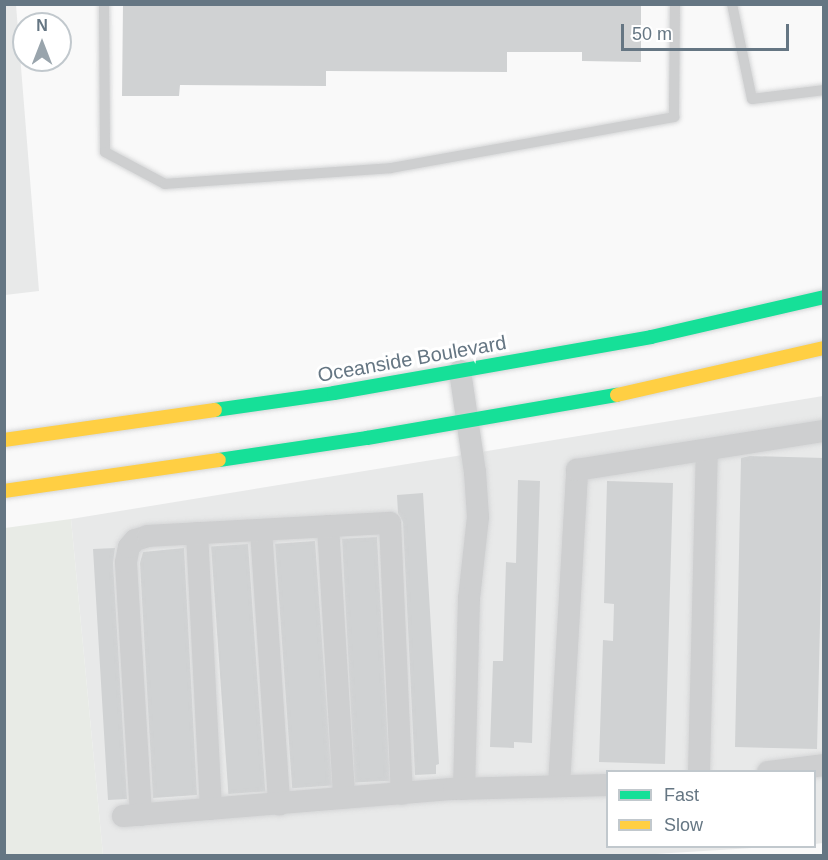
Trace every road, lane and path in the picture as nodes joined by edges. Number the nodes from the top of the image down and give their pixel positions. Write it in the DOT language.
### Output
graph roads {
  1 [pos="104,4"];
  2 [pos="675,4"];
  3 [pos="732,4"];
  4 [pos="824,90"];
  5 [pos="824,297"];
  6 [pos="824,348"];
  7 [pos="460,371"];
  8 [pos="466,421"];
  9 [pos="824,431"];
  10 [pos="4,440"];
  11 [pos="707,451"];
  12 [pos="4,491"];
  13 [pos="328,526"];
  14 [pos="261,530"];
  15 [pos="197,533"];
  16 [pos="824,765"];
  17 [pos="699,770"];
  18 [pos="777,770"];
  19 [pos="606,785"];
  20 [pos="559,786"];
  21 [pos="464,789"];
  22 [pos="402,794"];
  23 [pos="344,798"];
  24 [pos="279,804"];
  25 [pos="211,809"];
  1 -- 2 [label="lane"];
  3 -- 4 [label="lane"];
  5 -- 7 [label="main road, Oceanside Boulevard"];
  6 -- 8 [label="main road"];
  7 -- 8 [label="street"];
  7 -- 10 [label="main road, Oceanside Boulevard"];
  8 -- 12 [label="main road"];
  8 -- 21 [label="street"];
  9 -- 11 [label="street"];
  11 -- 17 [label="street"];
  11 -- 20 [label="street"];
  13 -- 14 [label="street"];
  13 -- 22 [label="street"];
  13 -- 23 [label="street"];
  14 -- 15 [label="street"];
  14 -- 24 [label="street"];
  15 -- 25 [label="street"];
  15 -- 25 [label="street"];
  16 -- 18 [label="street"];
  19 -- 20 [label="street"];
  20 -- 21 [label="street"];
  21 -- 22 [label="street"];
  22 -- 23 [label="street"];
  23 -- 24 [label="street"];
  24 -- 25 [label="street"];
}
